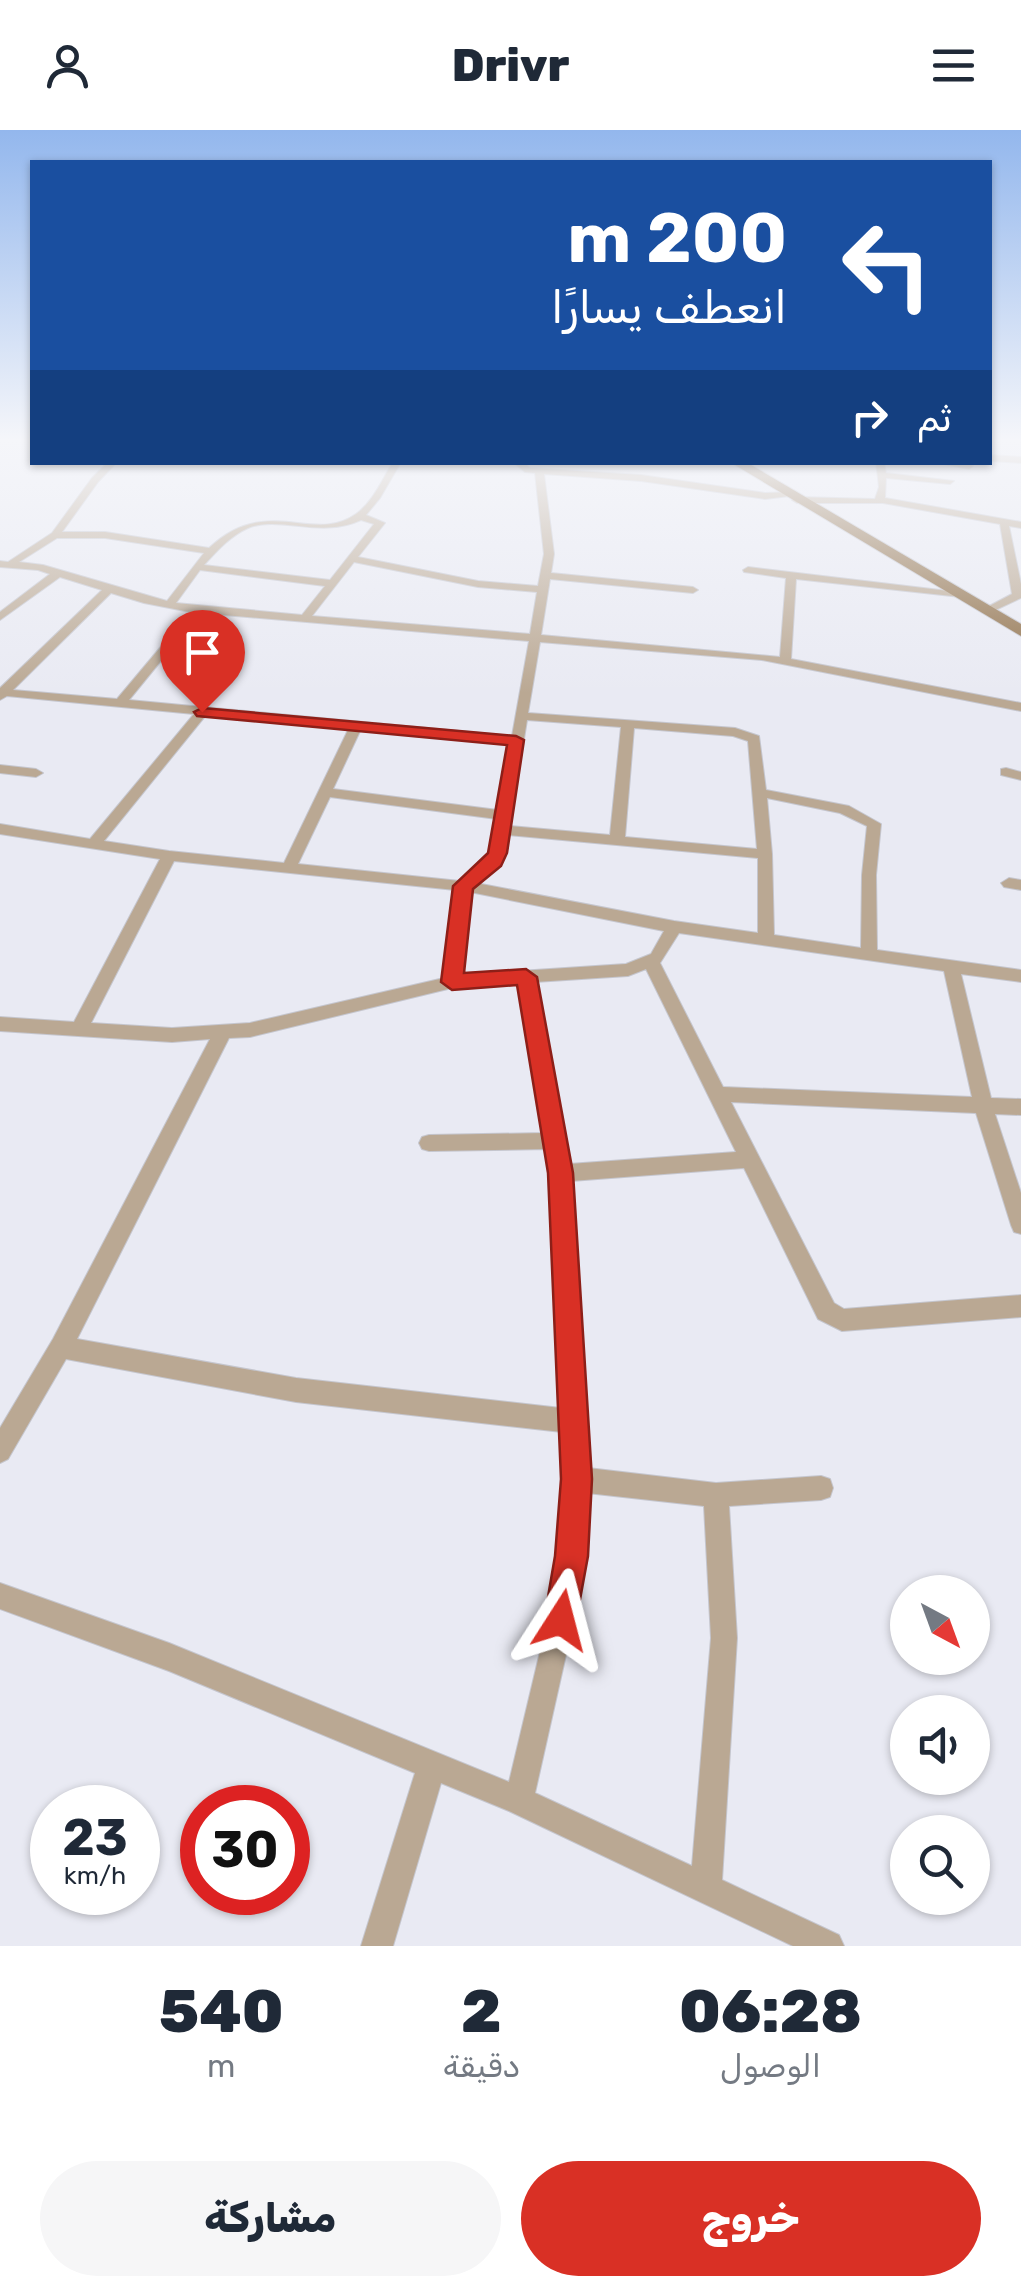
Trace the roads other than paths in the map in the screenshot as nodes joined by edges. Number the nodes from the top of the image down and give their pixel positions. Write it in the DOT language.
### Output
graph roads {
  1 [pos="63,524"];
  2 [pos="253,524"];
  3 [pos="275,524"];
  4 [pos="342,524"];
  5 [pos="379,524"];
  6 [pos="546,524"];
  7 [pos="837,524"];
  8 [pos="1004,524"];
  9 [pos="55,535"];
  10 [pos="212,551"];
  11 [pos="352,558"];
  12 [pos="6,563"];
  13 [pos="198,567"];
  14 [pos="748,570"];
  15 [pos="58,573"];
  16 [pos="545,575"];
  17 [pos="791,577"];
  18 [pos="333,584"];
  19 [pos="543,588"];
  20 [pos="108,589"];
  21 [pos="693,590"];
  22 [pos="1019,591"];
  23 [pos="957,594"];
  24 [pos="169,605"];
  25 [pos="197,610"];
  26 [pos="985,610"];
  27 [pos="0,617"];
  28 [pos="304,620"];
  29 [pos="1021,631"];
  30 [pos="534,640"];
  31 [pos="785,661"];
  32 [pos="1,693"];
  33 [pos="119,704"];
  34 [pos="1021,707"];
  35 [pos="202,712"];
  36 [pos="520,716"];
  37 [pos="628,724"];
  38 [pos="356,728"];
  39 [pos="516,740"];
  40 [pos="0,769"];
  41 [pos="1006,772"];
  42 [pos="36,773"];
  43 [pos="1021,776"];
  44 [pos="323,792"];
  45 [pos="761,793"];
  46 [pos="502,823"];
  47 [pos="6,830"];
  48 [pos="616,840"];
  49 [pos="94,844"];
  50 [pos="0,849"];
  51 [pos="765,854"];
  52 [pos="169,856"];
  53 [pos="289,868"];
  54 [pos="463,886"];
  55 [pos="674,926"];
  56 [pos="766,940"];
  57 [pos="870,955"];
  58 [pos="652,962"];
  59 [pos="951,966"];
  60 [pos="1021,976"];
  61 [pos="526,977"];
  62 [pos="452,982"];
  63 [pos="0,1024"];
  64 [pos="79,1029"];
  65 [pos="222,1034"];
  66 [pos="718,1094"];
  67 [pos="983,1105"];
  68 [pos="1021,1108"];
  69 [pos="555,1141"];
  70 [pos="429,1143"];
  71 [pos="750,1158"];
  72 [pos="560,1173"];
  73 [pos="1021,1225"];
  74 [pos="1021,1306"];
  75 [pos="61,1346"];
  76 [pos="572,1421"];
  77 [pos="0,1450"];
  78 [pos="576,1479"];
  79 [pos="820,1488"];
  80 [pos="716,1495"];
  81 [pos="0,1596"];
  82 [pos="432,1764"];
  83 [pos="520,1801"];
  84 [pos="706,1890"];
  85 [pos="377,1946"];
  86 [pos="828,1946"];
  1 -- 9 [label="street"];
  2 -- 10 [label="street"];
  3 -- 4 [label="street"];
  5 -- 11 [label="street"];
  6 -- 16 [label="street"];
  7 -- 23 [label="main road"];
  8 -- 22 [label="street"];
  9 -- 10 [label="street"];
  9 -- 12 [label="street"];
  10 -- 13 [label="street"];
  11 -- 18 [label="street"];
  11 -- 19 [label="street"];
  12 -- 15 [label="street"];
  13 -- 18 [label="street"];
  13 -- 24 [label="street"];
  14 -- 17 [label="street"];
  15 -- 20 [label="street"];
  15 -- 27 [label="street"];
  16 -- 19 [label="street"];
  16 -- 21 [label="street"];
  17 -- 23 [label="street"];
  17 -- 31 [label="street"];
  18 -- 28 [label="street"];
  19 -- 30 [label="street"];
  20 -- 24 [label="street"];
  20 -- 32 [label="street"];
  22 -- 26 [label="street"];
  23 -- 26 [label="main road"];
  24 -- 25 [label="street"];
  25 -- 28 [label="street"];
  25 -- 33 [label="street"];
  26 -- 29 [label="main road"];
  28 -- 30 [label="street"];
  30 -- 31 [label="street"];
  30 -- 36 [label="street"];
  31 -- 34 [label="street"];
  32 -- 33 [label="street"];
  33 -- 35 [label="street"];
  35 -- 38 [label="street"];
  35 -- 49 [label="street"];
  36 -- 37 [label="street"];
  36 -- 39 [label="street"];
  37 -- 45 [label="street"];
  37 -- 48 [label="street"];
  38 -- 39 [label="street"];
  38 -- 44 [label="street"];
  39 -- 46 [label="street"];
  40 -- 42 [label="street"];
  41 -- 43 [label="street"];
  44 -- 46 [label="street"];
  44 -- 53 [label="street"];
  45 -- 51 [label="street"];
  45 -- 57 [label="street"];
  46 -- 48 [label="street"];
  46 -- 54 [label="street"];
  47 -- 49 [label="street"];
  47 -- 50 [label="street"];
  48 -- 51 [label="street"];
  49 -- 52 [label="street"];
  51 -- 56 [label="street"];
  52 -- 53 [label="street"];
  52 -- 64 [label="street"];
  53 -- 54 [label="street"];
  54 -- 55 [label="street"];
  54 -- 62 [label="street"];
  55 -- 56 [label="street"];
  55 -- 58 [label="street"];
  56 -- 57 [label="street"];
  57 -- 59 [label="street"];
  58 -- 61 [label="street"];
  58 -- 66 [label="street"];
  59 -- 60 [label="street"];
  59 -- 67 [label="street"];
  61 -- 62 [label="street"];
  61 -- 69 [label="street"];
  62 -- 65 [label="street"];
  63 -- 64 [label="street"];
  64 -- 65 [label="street"];
  65 -- 75 [label="street"];
  66 -- 67 [label="street"];
  66 -- 71 [label="street"];
  67 -- 68 [label="street"];
  67 -- 73 [label="street"];
  69 -- 70 [label="street"];
  69 -- 72 [label="street"];
  71 -- 72 [label="street"];
  71 -- 74 [label="street"];
  72 -- 76 [label="street"];
  75 -- 76 [label="street"];
  75 -- 77 [label="street"];
  76 -- 78 [label="street"];
  78 -- 80 [label="street"];
  78 -- 83 [label="street"];
  79 -- 80 [label="street"];
  80 -- 84 [label="street"];
  81 -- 82 [label="street"];
  82 -- 83 [label="street"];
  82 -- 85 [label="street"];
  83 -- 84 [label="street"];
  84 -- 86 [label="street"];
}
